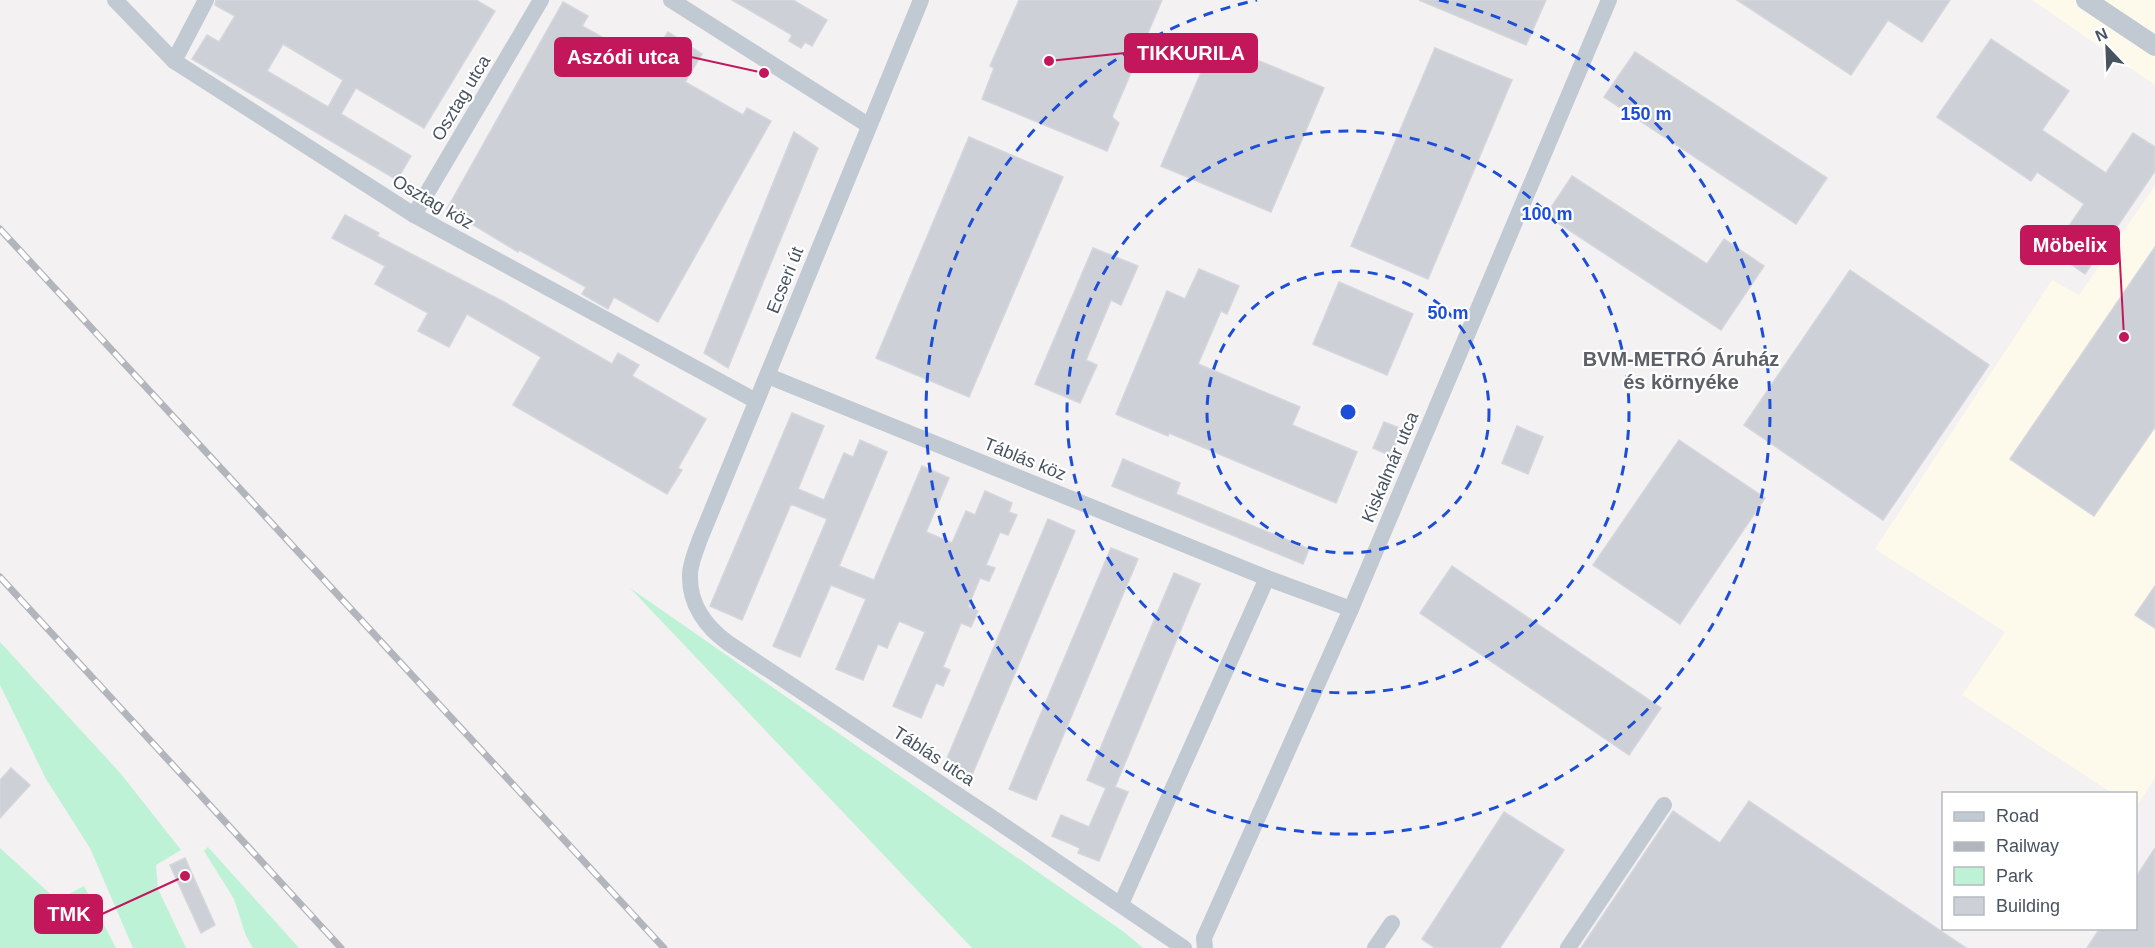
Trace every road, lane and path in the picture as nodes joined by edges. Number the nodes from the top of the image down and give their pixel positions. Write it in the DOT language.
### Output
graph roads {
  1 [pos="115,0"];
  2 [pos="206,0"];
  3 [pos="541,0"];
  4 [pos="671,0"];
  5 [pos="921,0"];
  6 [pos="1609,0"];
  7 [pos="2086,0"];
  8 [pos="2155,46"];
  9 [pos="174,61"];
  10 [pos="868,125"];
  11 [pos="414,215"];
  12 [pos="768,376"];
  13 [pos="756,401"];
  14 [pos="690,575"];
  15 [pos="1267,578"];
  16 [pos="1351,609"];
  17 [pos="1664,805"];
  18 [pos="1120,904"];
  19 [pos="1392,922"];
  20 [pos="1184,948"];
  21 [pos="1205,948"];
  22 [pos="1375,948"];
  23 [pos="1568,948"];
  1 -- 9 [label="street, Osztag köz"];
  2 -- 9 [label="street"];
  3 -- 11 [label="street, Osztag utca"];
  4 -- 10 [label="street"];
  5 -- 10 [label="street, Ecseri út"];
  6 -- 16 [label="street, Kiskalmár utca"];
  7 -- 8 [label="street"];
  9 -- 11 [label="street, Osztag köz"];
  10 -- 12 [label="street, Ecseri út"];
  11 -- 13 [label="street, Osztag köz"];
  12 -- 13 [label="street, Ecseri út"];
  12 -- 15 [label="street, Táblás köz"];
  13 -- 14 [label="street, Ecseri út"];
  14 -- 18 [label="street, Táblás utca"];
  15 -- 16 [label="street, Táblás köz"];
  15 -- 18 [label="street"];
  16 -- 21 [label="street, Kiskalmár utca"];
  17 -- 23 [label="street"];
  18 -- 20 [label="street, Táblás utca"];
  19 -- 22 [label="street"];
}
